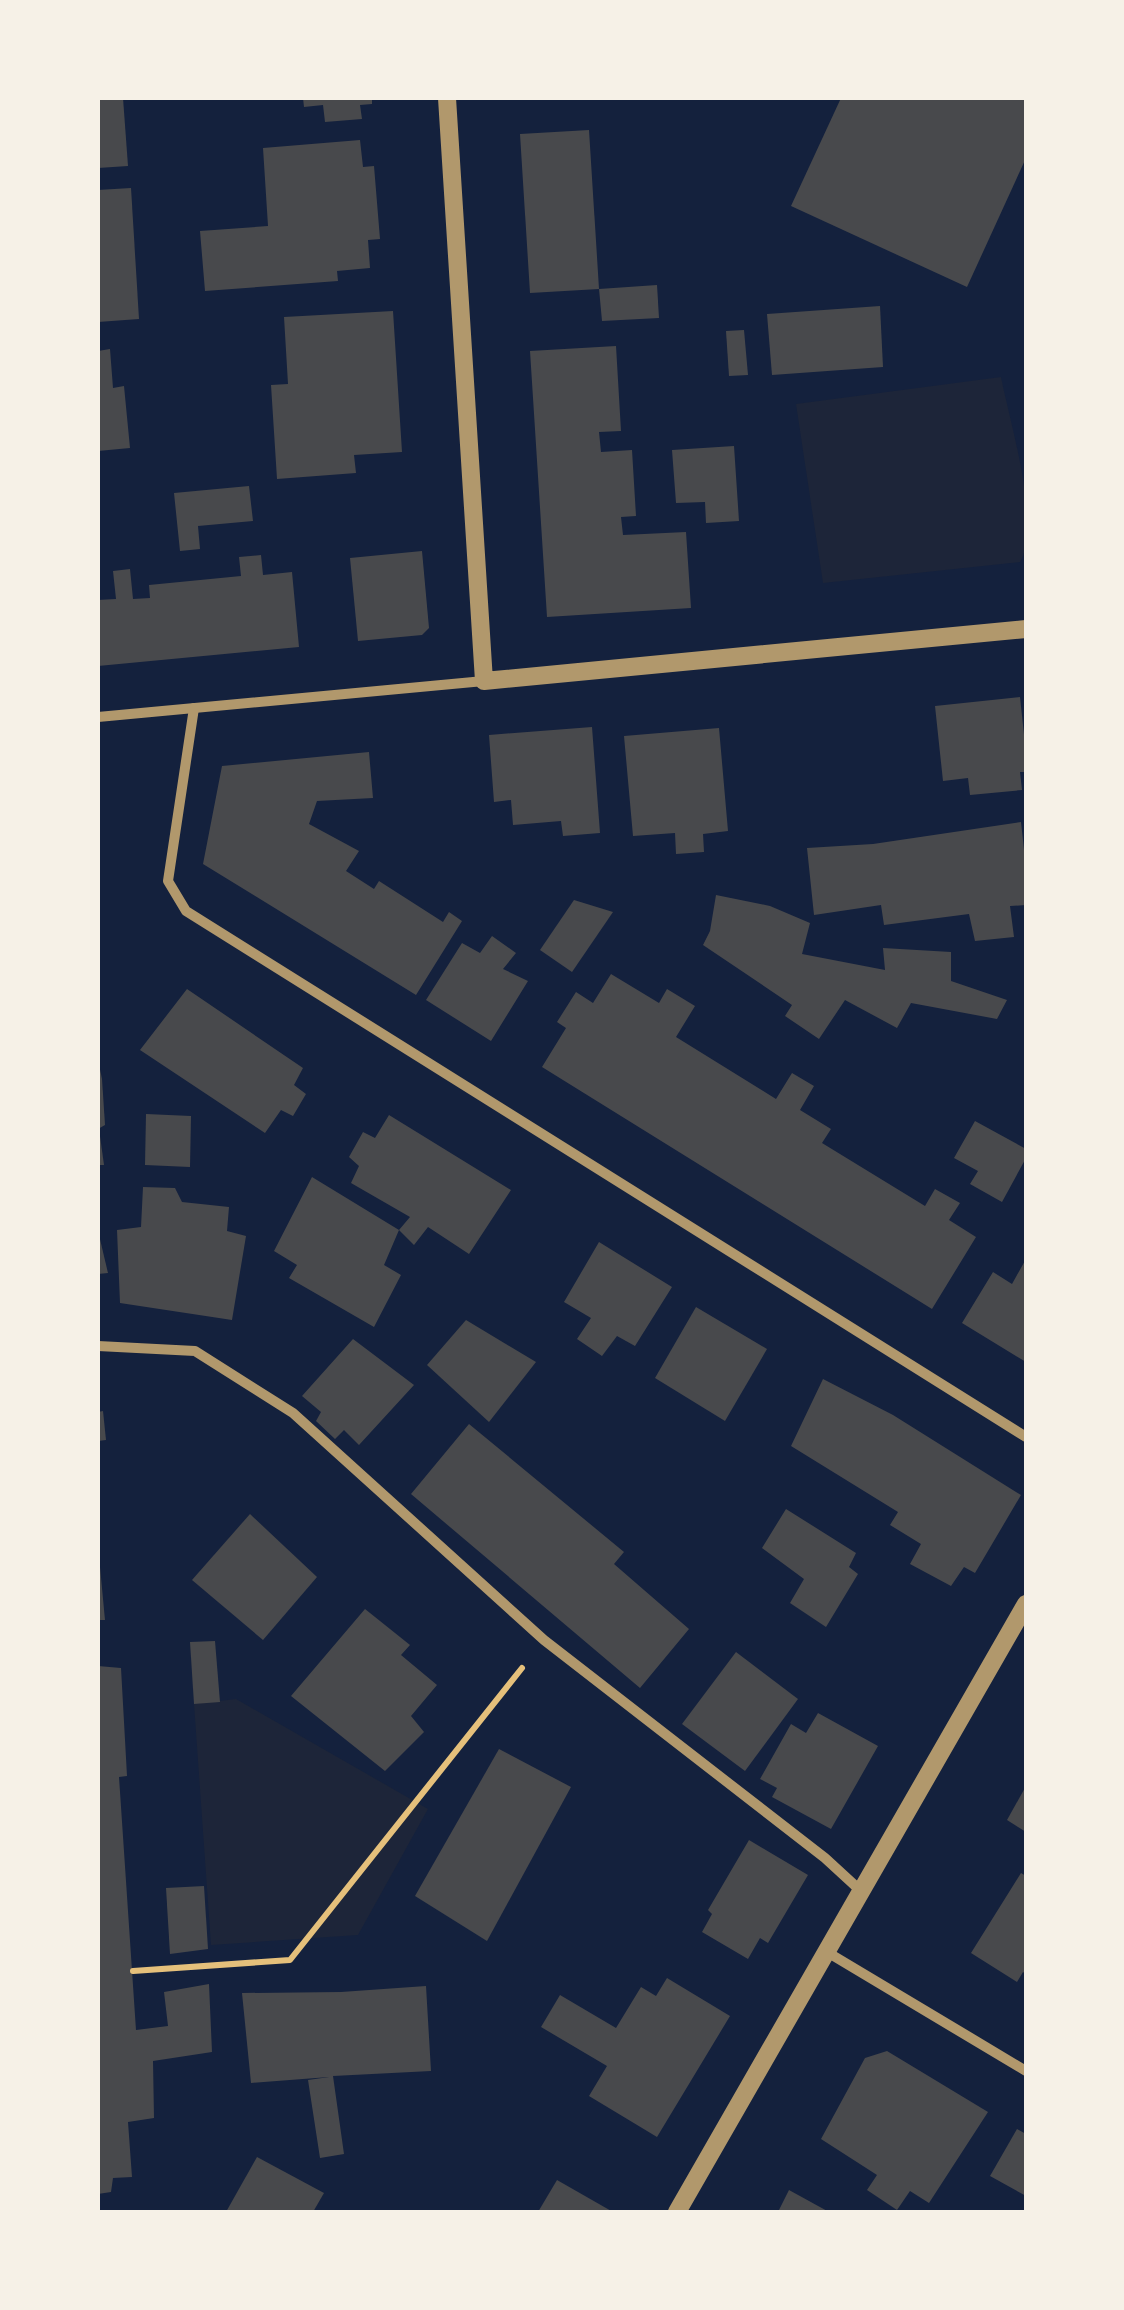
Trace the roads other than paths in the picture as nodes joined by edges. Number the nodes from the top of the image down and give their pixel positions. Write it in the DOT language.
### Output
graph roads {
  1 [pos="447,98"];
  2 [pos="1026,629"];
  3 [pos="484,682"];
  4 [pos="194,708"];
  5 [pos="98,717"];
  6 [pos="98,1346"];
  7 [pos="1026,1437"];
  8 [pos="1026,1604"];
  9 [pos="862,1892"];
  10 [pos="827,1952"];
  11 [pos="1026,2071"];
  12 [pos="677,2212"];
  1 -- 3 [label="street"];
  2 -- 3 [label="street"];
  3 -- 4 [label="street"];
  4 -- 5 [label="street"];
  4 -- 7 [label="street"];
  6 -- 9 [label="street"];
  8 -- 9 [label="street"];
  9 -- 10 [label="street"];
  10 -- 11 [label="street"];
  10 -- 12 [label="street"];
}
